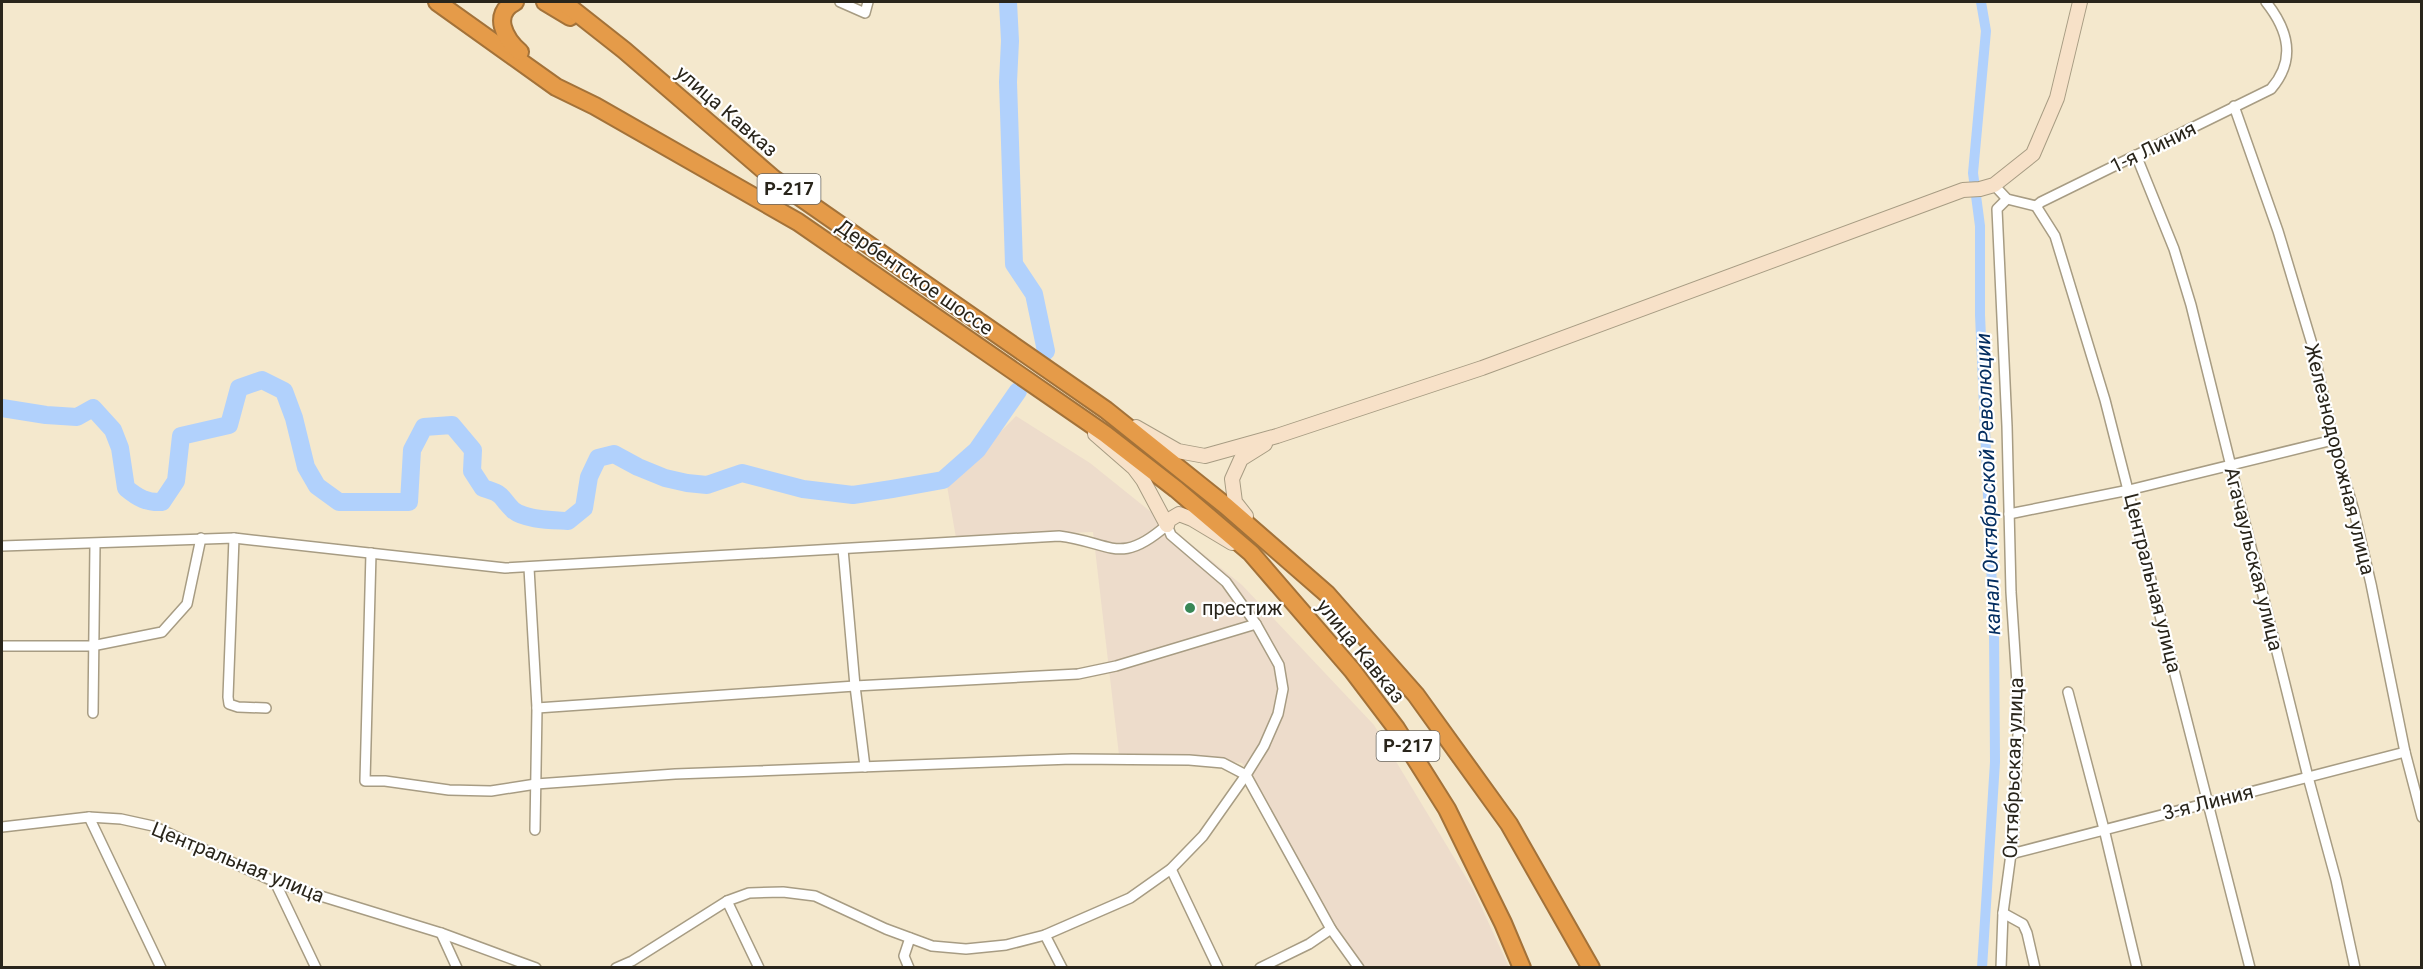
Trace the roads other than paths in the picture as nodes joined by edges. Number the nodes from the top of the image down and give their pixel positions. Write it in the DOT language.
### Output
graph roads {
  1 [pos="437,2"];
  2 [pos="515,2"];
  3 [pos="545,2"];
  4 [pos="563,2"];
  5 [pos="840,2"];
  6 [pos="868,2"];
  7 [pos="2080,2"];
  8 [pos="2266,2"];
  9 [pos="624,50"];
  10 [pos="595,106"];
  11 [pos="2234,106"];
  12 [pos="2136,155"];
  13 [pos="1994,185"];
  14 [pos="2007,199"];
  15 [pos="2036,206"];
  16 [pos="1067,408"];
  17 [pos="1106,410"];
  18 [pos="1277,436"];
  19 [pos="2333,440"];
  20 [pos="2230,467"];
  21 [pos="1176,489"];
  22 [pos="2129,490"];
  23 [pos="2009,514"];
  24 [pos="1167,525"];
  25 [pos="201,538"];
  26 [pos="234,538"];
  27 [pos="1264,540"];
  28 [pos="95,544"];
  29 [pos="2,546"];
  30 [pos="843,549"];
  31 [pos="371,553"];
  32 [pos="1251,553"];
  33 [pos="529,568"];
  34 [pos="1256,624"];
  35 [pos="2,646"];
  36 [pos="92,646"];
  37 [pos="855,686"];
  38 [pos="2068,692"];
  39 [pos="266,708"];
  40 [pos="537,708"];
  41 [pos="93,713"];
  42 [pos="2405,752"];
  43 [pos="865,766"];
  44 [pos="1246,775"];
  45 [pos="2307,777"];
  46 [pos="536,784"];
  47 [pos="2207,802"];
  48 [pos="90,817"];
  49 [pos="2421,817"];
  50 [pos="2,827"];
  51 [pos="2104,829"];
  52 [pos="535,830"];
  53 [pos="2011,854"];
  54 [pos="1171,869"];
  55 [pos="275,882"];
  56 [pos="727,901"];
  57 [pos="2003,913"];
  58 [pos="1332,929"];
  59 [pos="441,933"];
  60 [pos="1045,935"];
  61 [pos="910,938"];
  62 [pos="161,968"];
  63 [pos="316,968"];
  64 [pos="457,968"];
  65 [pos="536,968"];
  66 [pos="616,968"];
  67 [pos="759,968"];
  68 [pos="909,968"];
  69 [pos="1062,968"];
  70 [pos="1218,968"];
  71 [pos="1260,968"];
  72 [pos="1359,968"];
  73 [pos="1522,968"];
  74 [pos="1591,968"];
  75 [pos="2001,968"];
  76 [pos="2035,968"];
  77 [pos="2137,968"];
  78 [pos="2250,968"];
  79 [pos="2355,968"];
  1 -- 10 [label="highway, Дербентское шоссе"];
  2 -- 10 [label="highway"];
  3 -- 9 [label="highway"];
  4 -- 9 [label="highway, улица Кавказ / Р-217"];
  5 -- 6 [label="street"];
  7 -- 13 [label="main road"];
  8 -- 11 [label="street, 1-я Линия"];
  9 -- 17 [label="highway, улица Кавказ / Р-217"];
  10 -- 16 [label="highway, Дербентское шоссе"];
  11 -- 12 [label="street, 1-я Линия"];
  11 -- 19 [label="street, Железнодорожная улица"];
  12 -- 15 [label="street, 1-я Линия"];
  12 -- 20 [label="street, Агачаульская улица"];
  13 -- 14 [label="street"];
  13 -- 18 [label="main road"];
  14 -- 15 [label="street"];
  14 -- 23 [label="street, Октябрьская улица"];
  15 -- 22 [label="street, Центральная улица"];
  16 -- 21 [label="highway, Дербентское шоссе"];
  16 -- 24 [label="main road"];
  17 -- 18 [label="main road"];
  17 -- 27 [label="highway, улица Кавказ"];
  18 -- 27 [label="main road"];
  19 -- 20 [label="street"];
  19 -- 42 [label="street, Железнодорожная улица"];
  20 -- 22 [label="street"];
  20 -- 45 [label="street, Агачаульская улица"];
  21 -- 32 [label="highway, улица Кавказ / Р-217"];
  22 -- 23 [label="street"];
  22 -- 47 [label="street, Центральная улица"];
  23 -- 53 [label="street, Октябрьская улица"];
  24 -- 30 [label="street"];
  24 -- 32 [label="main road"];
  24 -- 34 [label="street"];
  25 -- 26 [label="street"];
  25 -- 28 [label="street"];
  25 -- 36 [label="street"];
  26 -- 31 [label="street"];
  26 -- 39 [label="street"];
  27 -- 74 [label="highway, улица Кавказ"];
  28 -- 29 [label="street"];
  28 -- 36 [label="street"];
  30 -- 33 [label="street"];
  30 -- 37 [label="street"];
  31 -- 33 [label="street"];
  31 -- 46 [label="street"];
  32 -- 73 [label="highway, улица Кавказ / Р-217"];
  33 -- 40 [label="street"];
  34 -- 37 [label="street"];
  34 -- 44 [label="street"];
  35 -- 36 [label="street"];
  36 -- 41 [label="street"];
  37 -- 40 [label="street"];
  37 -- 43 [label="street"];
  38 -- 51 [label="street"];
  40 -- 46 [label="street"];
  42 -- 45 [label="street, 3-я Линия"];
  42 -- 49 [label="street, Железнодорожная улица"];
  43 -- 44 [label="street"];
  43 -- 46 [label="street"];
  44 -- 54 [label="street"];
  44 -- 58 [label="street"];
  45 -- 47 [label="street, 3-я Линия"];
  45 -- 79 [label="street, Агачаульская улица"];
  46 -- 52 [label="street"];
  47 -- 51 [label="street, 3-я Линия"];
  47 -- 78 [label="street, Центральная улица"];
  48 -- 50 [label="street, Центральная улица"];
  48 -- 55 [label="street, Центральная улица"];
  48 -- 62 [label="street"];
  51 -- 53 [label="street, 3-я Линия"];
  51 -- 77 [label="street"];
  53 -- 57 [label="street, Октябрьская улица"];
  54 -- 60 [label="street"];
  54 -- 70 [label="street"];
  55 -- 59 [label="street, Центральная улица"];
  55 -- 63 [label="street"];
  56 -- 61 [label="street"];
  56 -- 66 [label="street"];
  56 -- 67 [label="street"];
  57 -- 75 [label="street, Октябрьская улица"];
  57 -- 76 [label="street"];
  58 -- 71 [label="street"];
  58 -- 72 [label="street"];
  59 -- 64 [label="street"];
  59 -- 65 [label="street, Центральная улица"];
  60 -- 61 [label="street"];
  60 -- 69 [label="street"];
  61 -- 68 [label="street"];
}
